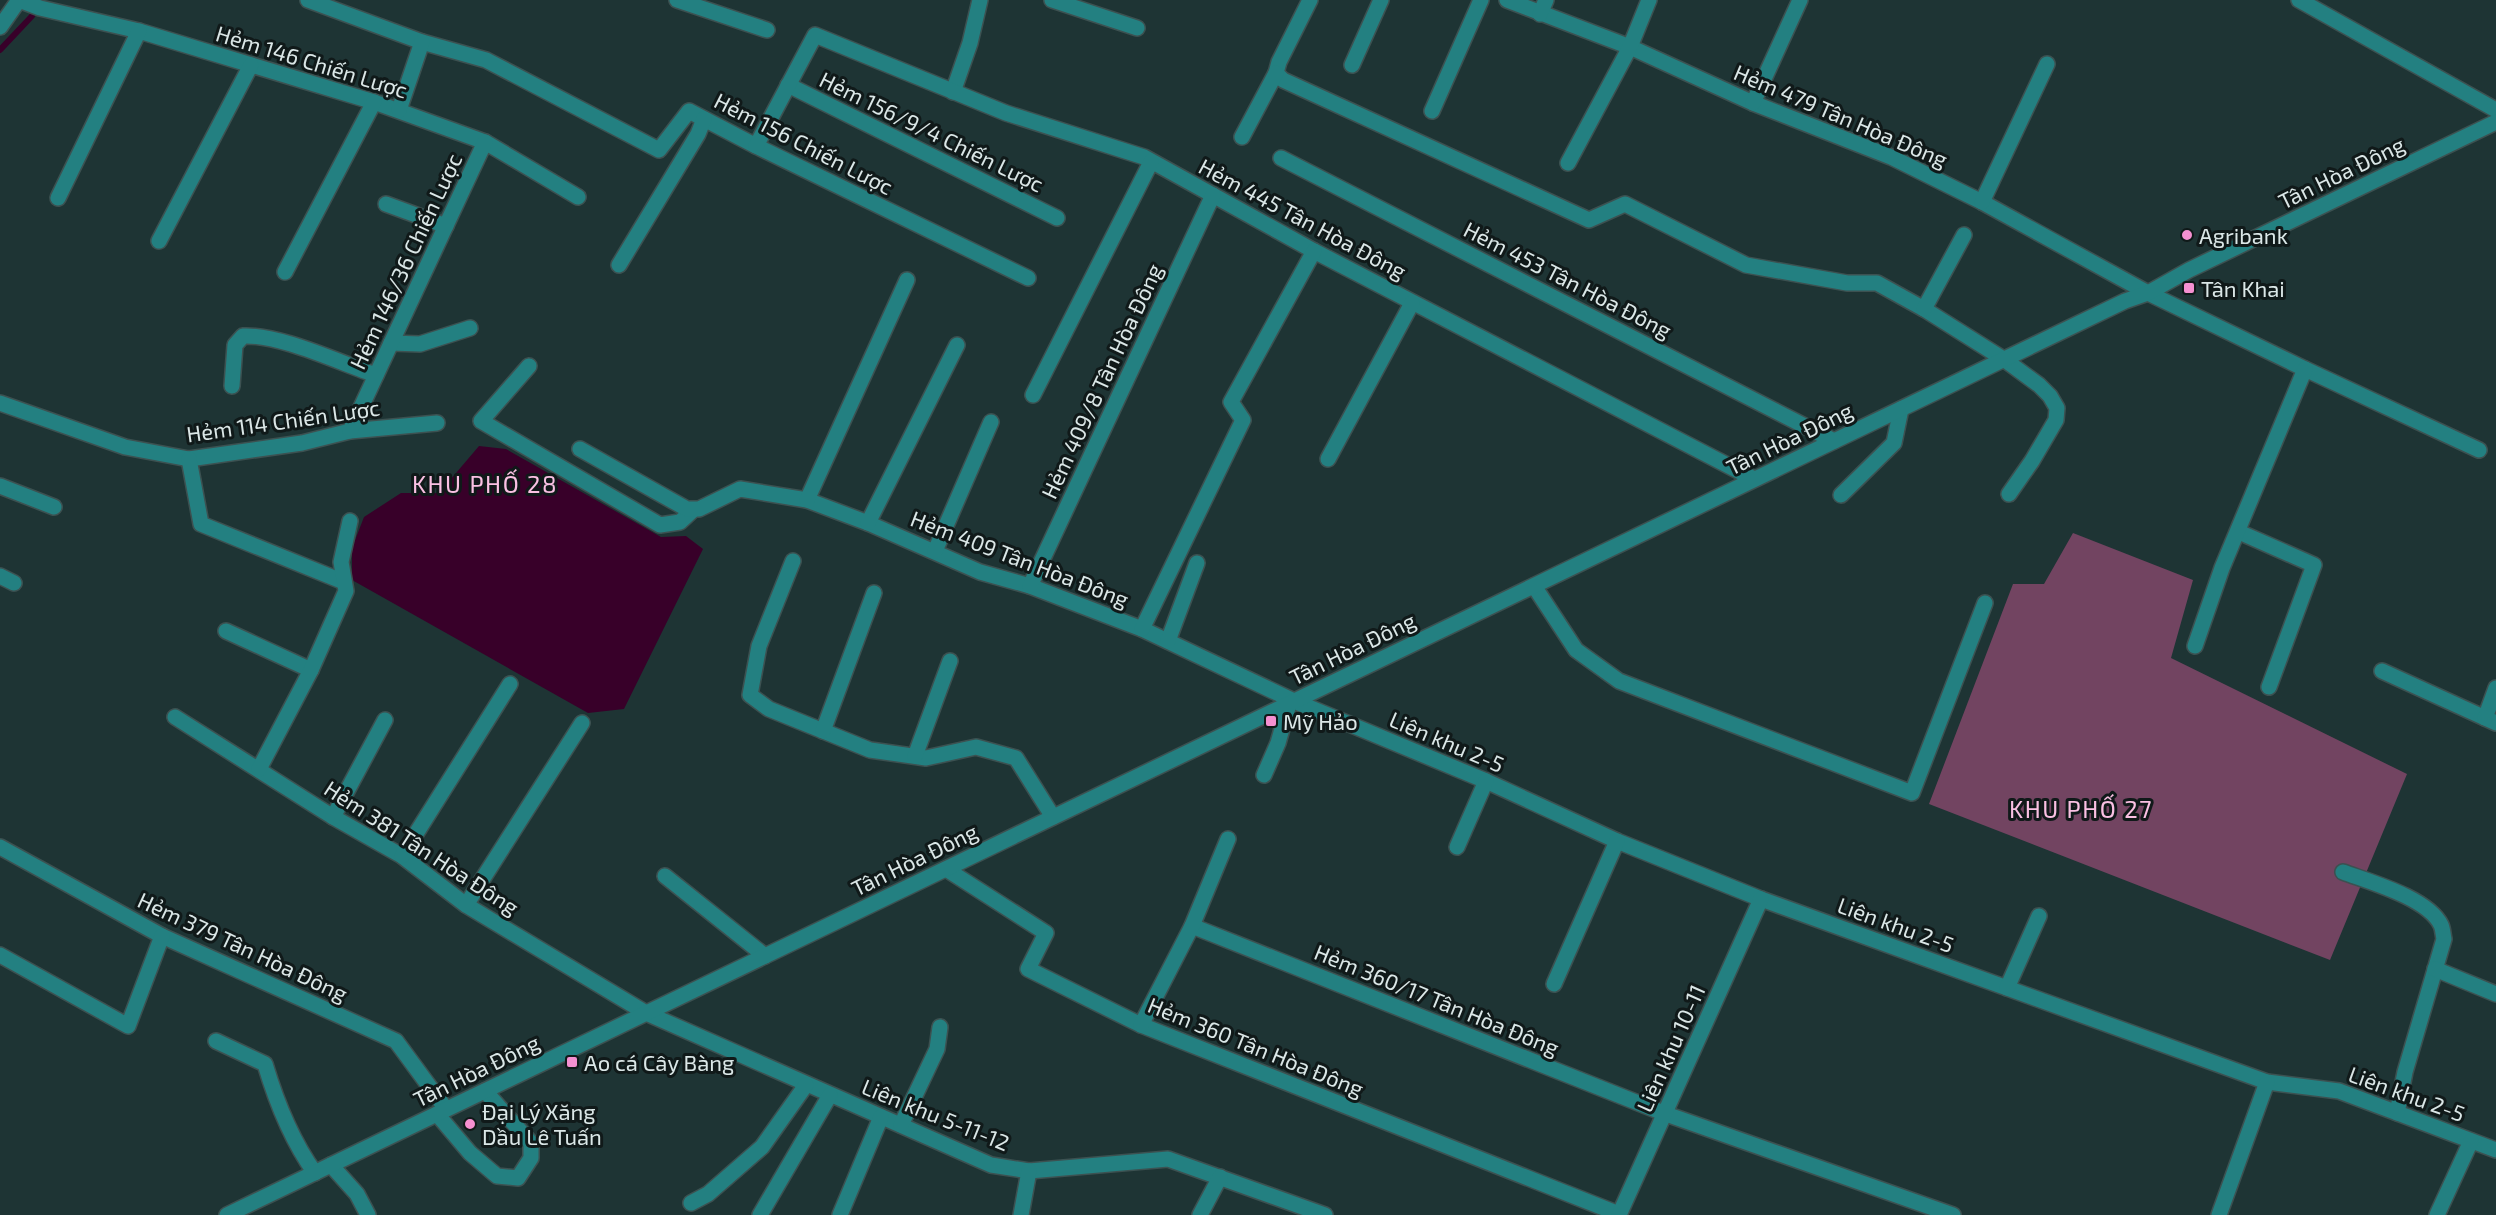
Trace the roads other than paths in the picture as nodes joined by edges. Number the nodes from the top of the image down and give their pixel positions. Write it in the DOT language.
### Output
graph roads {
  1 [pos="20,0"];
  2 [pos="308,0"];
  3 [pos="677,0"];
  4 [pos="980,0"];
  5 [pos="1310,0"];
  6 [pos="1381,0"];
  7 [pos="1481,0"];
  8 [pos="1507,0"];
  9 [pos="1648,0"];
  10 [pos="1800,0"];
  11 [pos="2300,0"];
  12 [pos="1062,2"];
  13 [pos="1543,7"];
  14 [pos="0,27"];
  15 [pos="1137,28"];
  16 [pos="767,30"];
  17 [pos="139,31"];
  18 [pos="422,42"];
  19 [pos="1630,47"];
  20 [pos="2047,64"];
  21 [pos="251,65"];
  22 [pos="1352,65"];
  23 [pos="1276,73"];
  24 [pos="788,85"];
  25 [pos="953,92"];
  26 [pos="374,102"];
  27 [pos="1753,103"];
  28 [pos="399,110"];
  29 [pos="2496,110"];
  30 [pos="1432,111"];
  31 [pos="704,119"];
  32 [pos="2496,122"];
  33 [pos="1242,137"];
  34 [pos="485,142"];
  35 [pos="756,146"];
  36 [pos="1281,158"];
  37 [pos="1151,162"];
  38 [pos="1568,163"];
  39 [pos="1213,195"];
  40 [pos="578,197"];
  41 [pos="58,198"];
  42 [pos="1982,202"];
  43 [pos="386,204"];
  44 [pos="1057,218"];
  45 [pos="446,226"];
  46 [pos="1964,235"];
  47 [pos="159,241"];
  48 [pos="1314,251"];
  49 [pos="619,265"];
  50 [pos="285,272"];
  51 [pos="1028,278"];
  52 [pos="907,280"];
  53 [pos="2148,292"];
  54 [pos="1412,303"];
  55 [pos="1924,309"];
  56 [pos="470,327"];
  57 [pos="391,343"];
  58 [pos="957,345"];
  59 [pos="2005,360"];
  60 [pos="529,366"];
  61 [pos="2305,369"];
  62 [pos="376,375"];
  63 [pos="231,386"];
  64 [pos="1033,395"];
  65 [pos="0,403"];
  66 [pos="1901,409"];
  67 [pos="992,422"];
  68 [pos="437,423"];
  69 [pos="350,431"];
  70 [pos="1834,441"];
  71 [pos="580,449"];
  72 [pos="2479,450"];
  73 [pos="189,459"];
  74 [pos="1328,459"];
  75 [pos="1754,480"];
  76 [pos="0,486"];
  77 [pos="2009,494"];
  78 [pos="1841,495"];
  79 [pos="807,500"];
  80 [pos="54,507"];
  81 [pos="693,510"];
  82 [pos="350,521"];
  83 [pos="868,523"];
  84 [pos="2239,532"];
  85 [pos="935,551"];
  86 [pos="793,561"];
  87 [pos="1197,563"];
  88 [pos="0,576"];
  89 [pos="344,582"];
  90 [pos="14,583"];
  91 [pos="1030,586"];
  92 [pos="1534,586"];
  93 [pos="874,593"];
  94 [pos="1985,603"];
  95 [pos="1142,628"];
  96 [pos="226,631"];
  97 [pos="1168,641"];
  98 [pos="2195,646"];
  99 [pos="950,661"];
  100 [pos="311,670"];
  101 [pos="2382,671"];
  102 [pos="510,684"];
  103 [pos="2270,687"];
  104 [pos="2496,687"];
  105 [pos="1291,703"];
  106 [pos="175,717"];
  107 [pos="386,720"];
  108 [pos="2490,721"];
  109 [pos="582,723"];
  110 [pos="823,731"];
  111 [pos="915,756"];
  112 [pos="260,769"];
  113 [pos="1264,775"];
  114 [pos="1486,781"];
  115 [pos="333,817"];
  116 [pos="1053,817"];
  117 [pos="1228,839"];
  118 [pos="1617,841"];
  119 [pos="0,847"];
  120 [pos="1457,847"];
  121 [pos="402,856"];
  122 [pos="945,869"];
  123 [pos="2343,872"];
  124 [pos="665,876"];
  125 [pos="1761,899"];
  126 [pos="466,905"];
  127 [pos="2039,916"];
  128 [pos="1192,926"];
  129 [pos="162,936"];
  130 [pos="0,954"];
  131 [pos="765,956"];
  132 [pos="2435,969"];
  133 [pos="1554,984"];
  134 [pos="2007,988"];
  135 [pos="2496,994"];
  136 [pos="646,1013"];
  137 [pos="1141,1025"];
  138 [pos="940,1027"];
  139 [pos="216,1041"];
  140 [pos="2267,1082"];
  141 [pos="806,1085"];
  142 [pos="485,1091"];
  143 [pos="830,1095"];
  144 [pos="442,1111"];
  145 [pos="2397,1113"];
  146 [pos="1666,1114"];
  147 [pos="881,1117"];
  148 [pos="902,1125"];
  149 [pos="2471,1141"];
  150 [pos="2496,1150"];
  151 [pos="331,1165"];
  152 [pos="1029,1171"];
  153 [pos="315,1173"];
  154 [pos="1220,1177"];
  155 [pos="691,1203"];
  156 [pos="226,1215"];
  157 [pos="368,1215"];
  158 [pos="760,1215"];
  159 [pos="840,1215"];
  160 [pos="1021,1215"];
  161 [pos="1200,1215"];
  162 [pos="1325,1215"];
  163 [pos="1619,1215"];
  164 [pos="1953,1215"];
  165 [pos="2219,1215"];
  166 [pos="2437,1215"];
  1 -- 14 [label="street"];
  1 -- 17 [label="street, Hẻm 146 Chiến Lược"];
  2 -- 18 [label="street, Hẻm 156 Chiến Lược"];
  3 -- 16 [label="street"];
  4 -- 25 [label="street"];
  5 -- 23 [label="street"];
  6 -- 22 [label="street"];
  7 -- 30 [label="street"];
  8 -- 13 [label="street, Hẻm 479 Tân Hòa Đông"];
  9 -- 19 [label="street"];
  10 -- 27 [label="street"];
  11 -- 29 [label="street"];
  12 -- 15 [label="street"];
  13 -- 19 [label="street, Hẻm 479 Tân Hòa Đông"];
  17 -- 21 [label="street, Hẻm 146 Chiến Lược"];
  17 -- 41 [label="street"];
  18 -- 28 [label="street"];
  18 -- 31 [label="street, Hẻm 156 Chiến Lược"];
  19 -- 27 [label="street, Hẻm 479 Tân Hòa Đông"];
  19 -- 38 [label="street"];
  20 -- 42 [label="street"];
  21 -- 26 [label="street, Hẻm 146 Chiến Lược"];
  21 -- 47 [label="street"];
  23 -- 33 [label="street"];
  23 -- 55 [label="street"];
  24 -- 25 [label="street, Hẻm 445 Tân Hòa Đông"];
  24 -- 35 [label="street"];
  24 -- 44 [label="street, Hẻm 156/9/4 Chiến Lược"];
  25 -- 37 [label="street, Hẻm 445 Tân Hòa Đông"];
  26 -- 28 [label="street, Hẻm 146 Chiến Lược"];
  26 -- 50 [label="street"];
  27 -- 42 [label="street, Hẻm 479 Tân Hòa Đông"];
  28 -- 34 [label="street, Hẻm 146 Chiến Lược"];
  31 -- 35 [label="street, Hẻm 156 Chiến Lược"];
  31 -- 49 [label="street"];
  32 -- 53 [label="street, Tân Hòa Đông"];
  34 -- 40 [label="street, Hẻm 146 Chiến Lược"];
  34 -- 45 [label="street, Hẻm 146/36 Chiến Lược"];
  35 -- 51 [label="street, Hẻm 156 Chiến Lược"];
  36 -- 70 [label="street, Hẻm 453 Tân Hòa Đông"];
  37 -- 39 [label="street, Hẻm 445 Tân Hòa Đông"];
  37 -- 64 [label="street"];
  39 -- 48 [label="street, Hẻm 445 Tân Hòa Đông"];
  39 -- 91 [label="street, Hẻm 409/8 Tân Hòa Đông"];
  42 -- 53 [label="street, Hẻm 479 Tân Hòa Đông"];
  43 -- 45 [label="street"];
  45 -- 57 [label="street, Hẻm 146/36 Chiến Lược"];
  46 -- 55 [label="street"];
  48 -- 54 [label="street, Hẻm 445 Tân Hòa Đông"];
  48 -- 95 [label="street"];
  52 -- 79 [label="street"];
  53 -- 59 [label="street, Tân Hòa Đông"];
  53 -- 61 [label="street, Hẻm 479 Tân Hòa Đông"];
  54 -- 74 [label="street"];
  54 -- 75 [label="street, Hẻm 445 Tân Hòa Đông"];
  55 -- 59 [label="street"];
  56 -- 57 [label="street"];
  57 -- 62 [label="street, Hẻm 146/36 Chiến Lược"];
  58 -- 83 [label="street"];
  59 -- 66 [label="street, Tân Hòa Đông"];
  59 -- 77 [label="street"];
  60 -- 81 [label="street, Hẻm 409 Tân Hòa Đông"];
  61 -- 72 [label="street, Hẻm 479 Tân Hòa Đông"];
  61 -- 84 [label="street"];
  62 -- 63 [label="street"];
  62 -- 69 [label="street, Hẻm 146/36 Chiến Lược"];
  65 -- 73 [label="street, Hẻm 114 Chiến Lược"];
  66 -- 70 [label="street, Tân Hòa Đông"];
  66 -- 78 [label="street"];
  67 -- 85 [label="street"];
  68 -- 69 [label="street, Hẻm 114 Chiến Lược"];
  69 -- 73 [label="street, Hẻm 114 Chiến Lược"];
  70 -- 75 [label="street, Tân Hòa Đông"];
  71 -- 81 [label="street"];
  73 -- 89 [label="street"];
  75 -- 92 [label="street, Tân Hòa Đông"];
  76 -- 80 [label="street"];
  79 -- 81 [label="street, Hẻm 409 Tân Hòa Đông"];
  79 -- 83 [label="street, Hẻm 409 Tân Hòa Đông"];
  82 -- 89 [label="street"];
  83 -- 85 [label="street, Hẻm 409 Tân Hòa Đông"];
  84 -- 98 [label="street"];
  84 -- 103 [label="street"];
  85 -- 91 [label="street, Hẻm 409 Tân Hòa Đông"];
  86 -- 110 [label="street"];
  87 -- 97 [label="street"];
  88 -- 90 [label="street"];
  89 -- 100 [label="street"];
  91 -- 95 [label="street, Hẻm 409 Tân Hòa Đông"];
  92 -- 94 [label="street"];
  92 -- 105 [label="street, Tân Hòa Đông"];
  93 -- 110 [label="street"];
  95 -- 97 [label="street, Hẻm 409 Tân Hòa Đông"];
  96 -- 100 [label="street"];
  97 -- 105 [label="street, Hẻm 409 Tân Hòa Đông"];
  99 -- 111 [label="street"];
  100 -- 112 [label="street"];
  101 -- 108 [label="street"];
  102 -- 121 [label="street"];
  104 -- 108 [label="street"];
  105 -- 113 [label="street"];
  105 -- 114 [label="street, Liên khu 2-5"];
  105 -- 116 [label="street, Tân Hòa Đông"];
  106 -- 112 [label="street, Hẻm 381 Tân Hòa Đông"];
  107 -- 115 [label="street"];
  109 -- 126 [label="street"];
  110 -- 111 [label="street"];
  111 -- 116 [label="street"];
  112 -- 115 [label="street, Hẻm 381 Tân Hòa Đông"];
  114 -- 118 [label="street, Liên khu 2-5"];
  114 -- 120 [label="street"];
  115 -- 121 [label="street, Hẻm 381 Tân Hòa Đông"];
  116 -- 122 [label="street, Tân Hòa Đông"];
  117 -- 128 [label="street"];
  118 -- 125 [label="street, Liên khu 2-5"];
  118 -- 133 [label="street"];
  119 -- 129 [label="street, Hẻm 379 Tân Hòa Đông"];
  121 -- 126 [label="street, Hẻm 381 Tân Hòa Đông"];
  122 -- 131 [label="street, Tân Hòa Đông"];
  122 -- 137 [label="street, Hẻm 360 Tân Hòa Đông"];
  123 -- 132 [label="street"];
  124 -- 131 [label="street"];
  125 -- 134 [label="street, Liên khu 2-5"];
  125 -- 146 [label="street, Liên khu 10-11"];
  126 -- 136 [label="street, Hẻm 381 Tân Hòa Đông"];
  127 -- 134 [label="street"];
  128 -- 137 [label="street"];
  128 -- 146 [label="street, Hẻm 360/17 Tân Hòa Đông"];
  129 -- 130 [label="street"];
  129 -- 144 [label="street, Hẻm 379 Tân Hòa Đông"];
  131 -- 136 [label="street, Tân Hòa Đông"];
  132 -- 135 [label="street"];
  132 -- 145 [label="street"];
  134 -- 140 [label="street, Liên khu 2-5"];
  136 -- 141 [label="street, Liên khu 5-11-12"];
  136 -- 142 [label="street, Tân Hòa Đông"];
  137 -- 163 [label="street, Hẻm 360 Tân Hòa Đông"];
  138 -- 148 [label="street"];
  139 -- 153 [label="street"];
  140 -- 145 [label="street, Liên khu 2-5"];
  140 -- 165 [label="street"];
  141 -- 143 [label="street, Liên khu 5-11-12"];
  141 -- 155 [label="street"];
  142 -- 144 [label="street, Tân Hòa Đông"];
  142 -- 144 [label="street, Hẻm 379 Tân Hòa Đông"];
  143 -- 147 [label="street, Liên khu 5-11-12"];
  143 -- 158 [label="street"];
  144 -- 151 [label="street, Tân Hòa Đông"];
  145 -- 149 [label="street, Liên khu 2-5"];
  146 -- 163 [label="street, Liên khu 10-11"];
  146 -- 164 [label="street, Hẻm 360/17 Tân Hòa Đông"];
  147 -- 148 [label="street, Liên khu 5-11-12"];
  147 -- 159 [label="street"];
  148 -- 152 [label="street, Liên khu 5-11-12"];
  149 -- 150 [label="street, Liên khu 2-5"];
  149 -- 166 [label="street"];
  151 -- 153 [label="street, Tân Hòa Đông"];
  151 -- 157 [label="street"];
  152 -- 154 [label="street, Liên khu 5-11-12"];
  152 -- 160 [label="street"];
  153 -- 156 [label="street, Tân Hòa Đông"];
  154 -- 161 [label="street"];
  154 -- 162 [label="street, Liên khu 5-11-12"];
}
